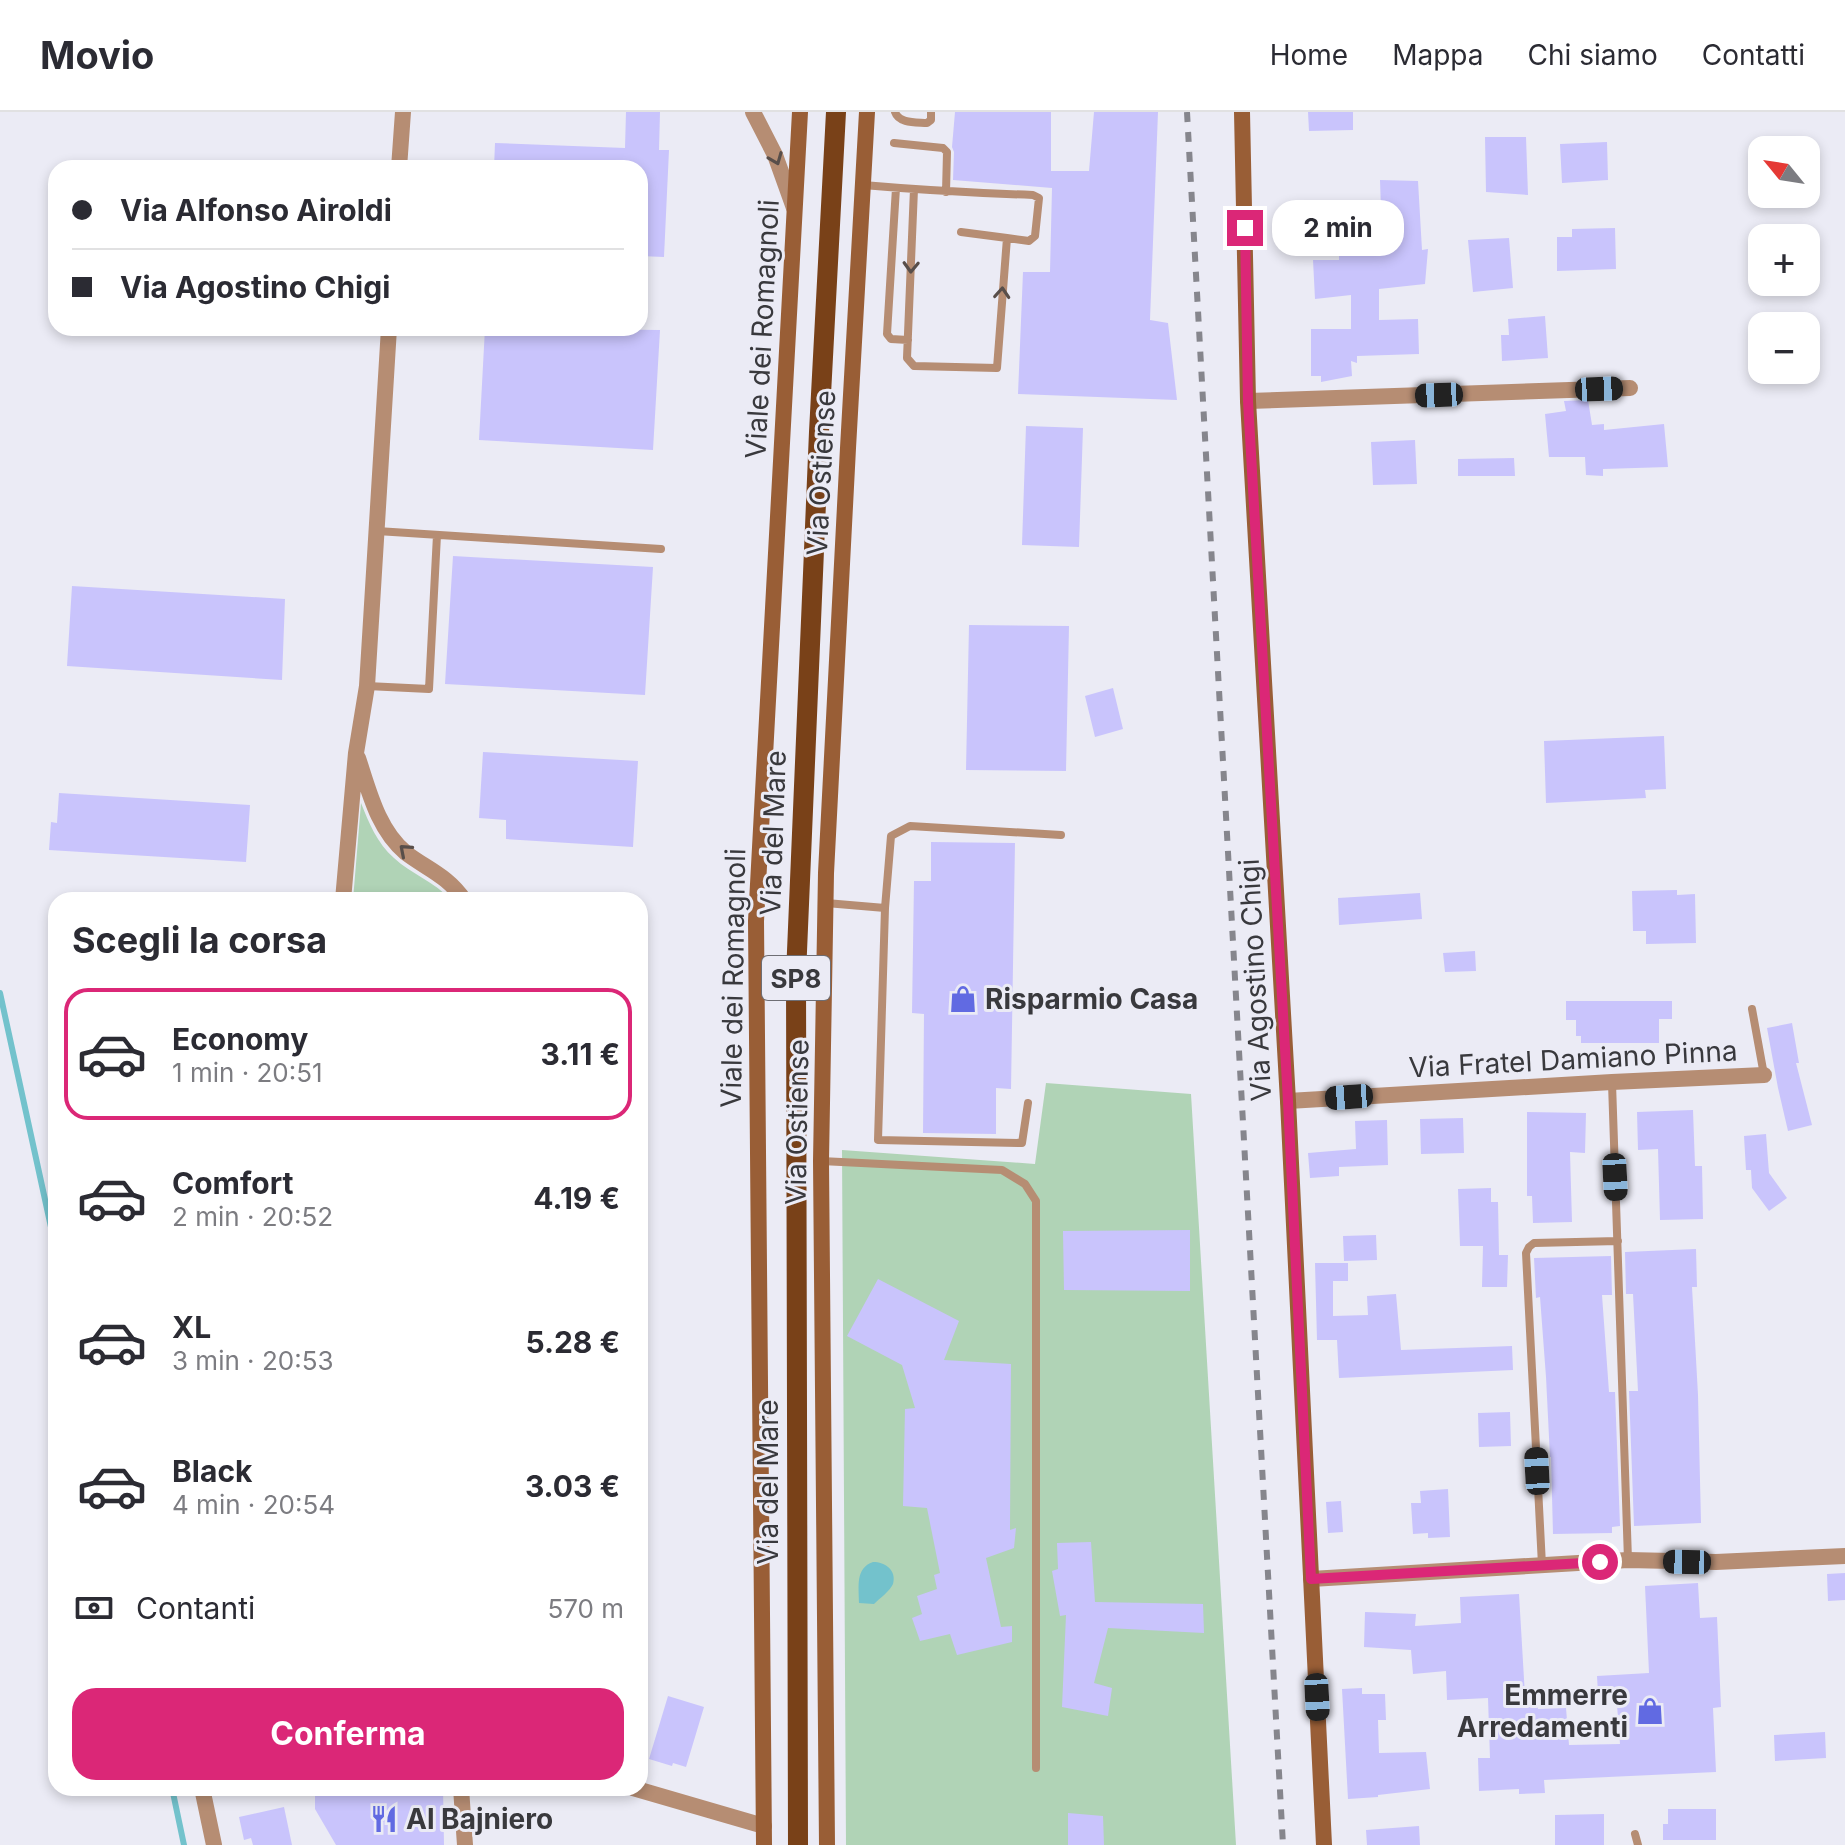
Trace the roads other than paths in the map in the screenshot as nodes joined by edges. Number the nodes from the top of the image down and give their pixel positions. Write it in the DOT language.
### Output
graph roads {
  1 [pos="403,112"];
  2 [pos="753,112"];
  3 [pos="800,112"];
  4 [pos="836,112"];
  5 [pos="867,112"];
  6 [pos="895,112"];
  7 [pos="931,112"];
  8 [pos="1242,112"];
  9 [pos="894,143"];
  10 [pos="400,160"];
  11 [pos="863,185"];
  12 [pos="896,188"];
  13 [pos="914,189"];
  14 [pos="946,192"];
  15 [pos="794,208"];
  16 [pos="961,232"];
  17 [pos="1007,238"];
  18 [pos="388,336"];
  19 [pos="908,340"];
  20 [pos="1630,388"];
  21 [pos="1248,401"];
  22 [pos="376,531"];
  23 [pos="437,535"];
  24 [pos="661,549"];
  25 [pos="367,686"];
  26 [pos="356,753"];
  27 [pos="1061,835"];
  28 [pos="344,892"];
  29 [pos="457,892"];
  30 [pos="826,903"];
  31 [pos="885,908"];
  32 [pos="1752,1009"];
  33 [pos="1764,1075"];
  34 [pos="1612,1082"];
  35 [pos="1288,1101"];
  36 [pos="1028,1103"];
  37 [pos="821,1161"];
  38 [pos="1618,1241"];
  39 [pos="1845,1556"];
  40 [pos="1628,1560"];
  41 [pos="1542,1565"];
  42 [pos="1311,1579"];
  43 [pos="1036,1768"];
  44 [pos="648,1792"];
  45 [pos="204,1796"];
  46 [pos="462,1796"];
  47 [pos="764,1826"];
  48 [pos="1635,1834"];
  49 [pos="214,1845"];
  50 [pos="465,1845"];
  51 [pos="764,1845"];
  52 [pos="798,1845"];
  53 [pos="827,1845"];
  54 [pos="1324,1845"];
  55 [pos="1638,1845"];
  1 -- 10 [label="street"];
  2 -- 15 [label="street, one-way"];
  3 -- 15 [label="main road, Viale dei Romagnoli"];
  4 -- 52 [label="main road, Via del Mare / SP8"];
  5 -- 11 [label="main road, Via Ostiense"];
  6 -- 7 [label="lane"];
  8 -- 21 [label="main road, Via Agostino Chigi"];
  9 -- 14 [label="lane"];
  11 -- 12 [label="lane"];
  11 -- 30 [label="main road, Via Ostiense"];
  12 -- 13 [label="lane"];
  12 -- 19 [label="lane"];
  13 -- 14 [label="lane"];
  13 -- 19 [label="lane, one-way"];
  14 -- 17 [label="lane"];
  15 -- 47 [label="main road, Viale dei Romagnoli"];
  16 -- 17 [label="lane"];
  19 -- 17 [label="lane, one-way"];
  18 -- 22 [label="street"];
  20 -- 21 [label="street"];
  21 -- 35 [label="main road, Via Agostino Chigi"];
  22 -- 23 [label="lane"];
  22 -- 25 [label="street"];
  23 -- 24 [label="lane"];
  23 -- 25 [label="lane"];
  25 -- 26 [label="street"];
  26 -- 28 [label="street"];
  29 -- 26 [label="street, one-way"];
  27 -- 31 [label="lane"];
  30 -- 31 [label="lane"];
  30 -- 37 [label="main road, Via Ostiense"];
  31 -- 36 [label="lane"];
  32 -- 33 [label="lane"];
  33 -- 34 [label="street, Via Fratel Damiano Pinna"];
  34 -- 35 [label="street, Via Fratel Damiano Pinna"];
  34 -- 38 [label="lane"];
  35 -- 42 [label="main road, Via Agostino Chigi"];
  37 -- 43 [label="lane"];
  37 -- 53 [label="main road, Via Ostiense"];
  38 -- 40 [label="lane"];
  38 -- 41 [label="lane"];
  39 -- 40 [label="street"];
  40 -- 41 [label="street"];
  41 -- 42 [label="street"];
  42 -- 54 [label="main road, Via Agostino Chigi"];
  44 -- 47 [label="street"];
  45 -- 49 [label="street"];
  46 -- 50 [label="street"];
  47 -- 51 [label="main road, Viale dei Romagnoli"];
  48 -- 55 [label="lane"];
}
